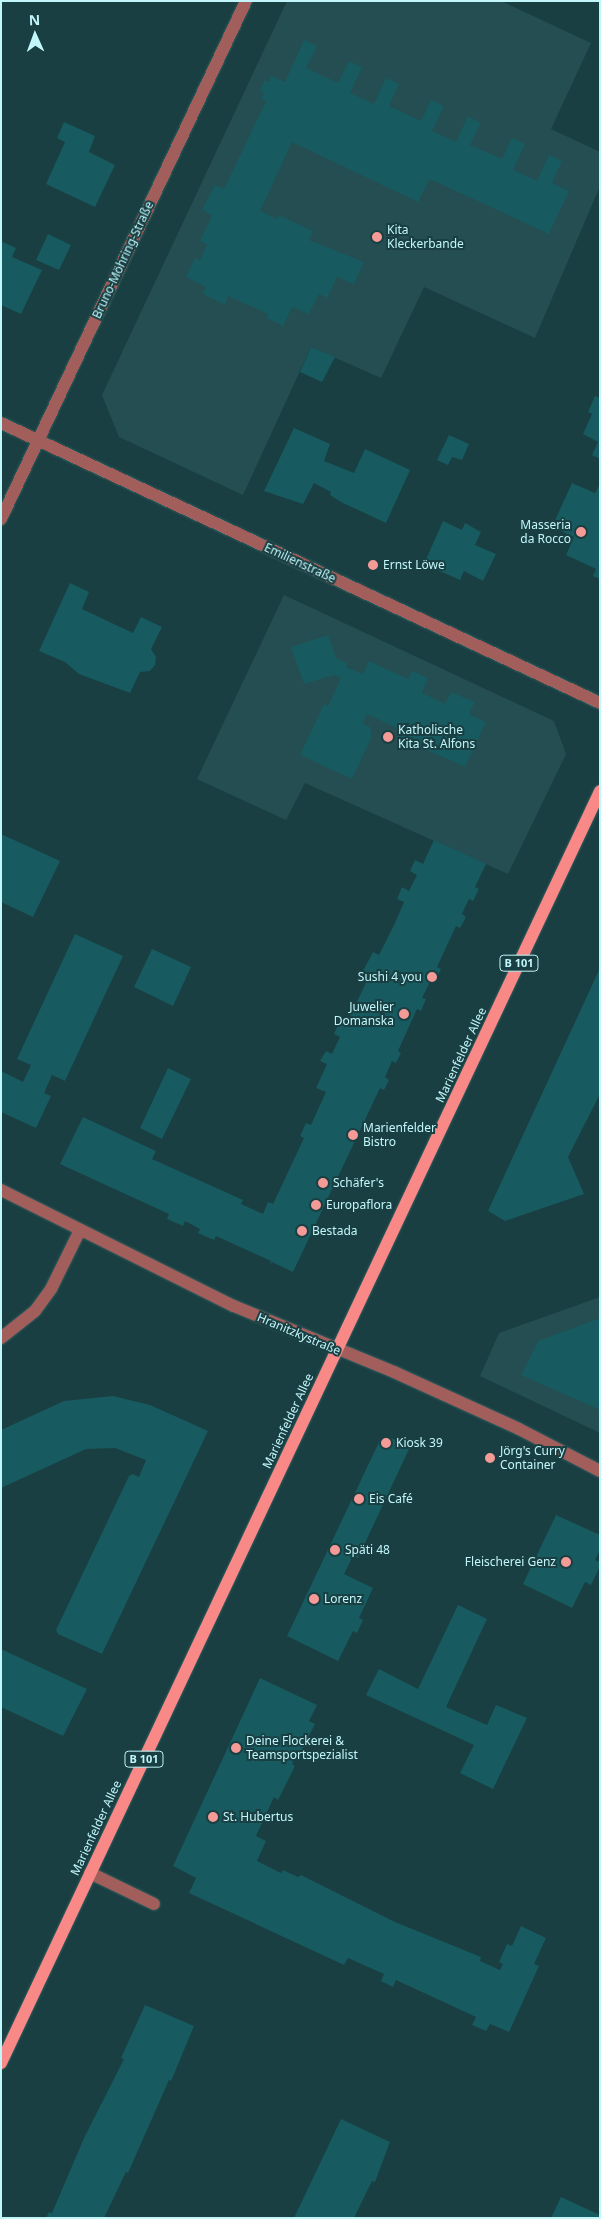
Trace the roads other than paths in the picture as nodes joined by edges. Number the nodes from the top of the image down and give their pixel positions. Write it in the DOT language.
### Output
graph roads {
  1 [pos="246,1"];
  2 [pos="1,423"];
  3 [pos="38,440"];
  4 [pos="1,519"];
  5 [pos="600,703"];
  6 [pos="600,791"];
  7 [pos="1,1190"];
  8 [pos="80,1230"];
  9 [pos="1,1338"];
  10 [pos="337,1350"];
  11 [pos="600,1471"];
  12 [pos="90,1873"];
  13 [pos="154,1904"];
  14 [pos="1,2062"];
  1 -- 3 [label="street, Bruno-Möhring-Straße"];
  2 -- 3 [label="street, Emilienstraße"];
  3 -- 4 [label="street, Bruno-Möhring-Straße"];
  3 -- 5 [label="street, Emilienstraße"];
  6 -- 10 [label="main road, Marienfelder Allee / B 101"];
  7 -- 8 [label="street, Hranitzkystraße"];
  8 -- 9 [label="street"];
  8 -- 10 [label="street, Hranitzkystraße"];
  10 -- 11 [label="street, Hranitzkystraße"];
  10 -- 12 [label="main road, Marienfelder Allee / B 101"];
  12 -- 13 [label="street"];
  12 -- 14 [label="main road, Marienfelder Allee / B 101"];
}
